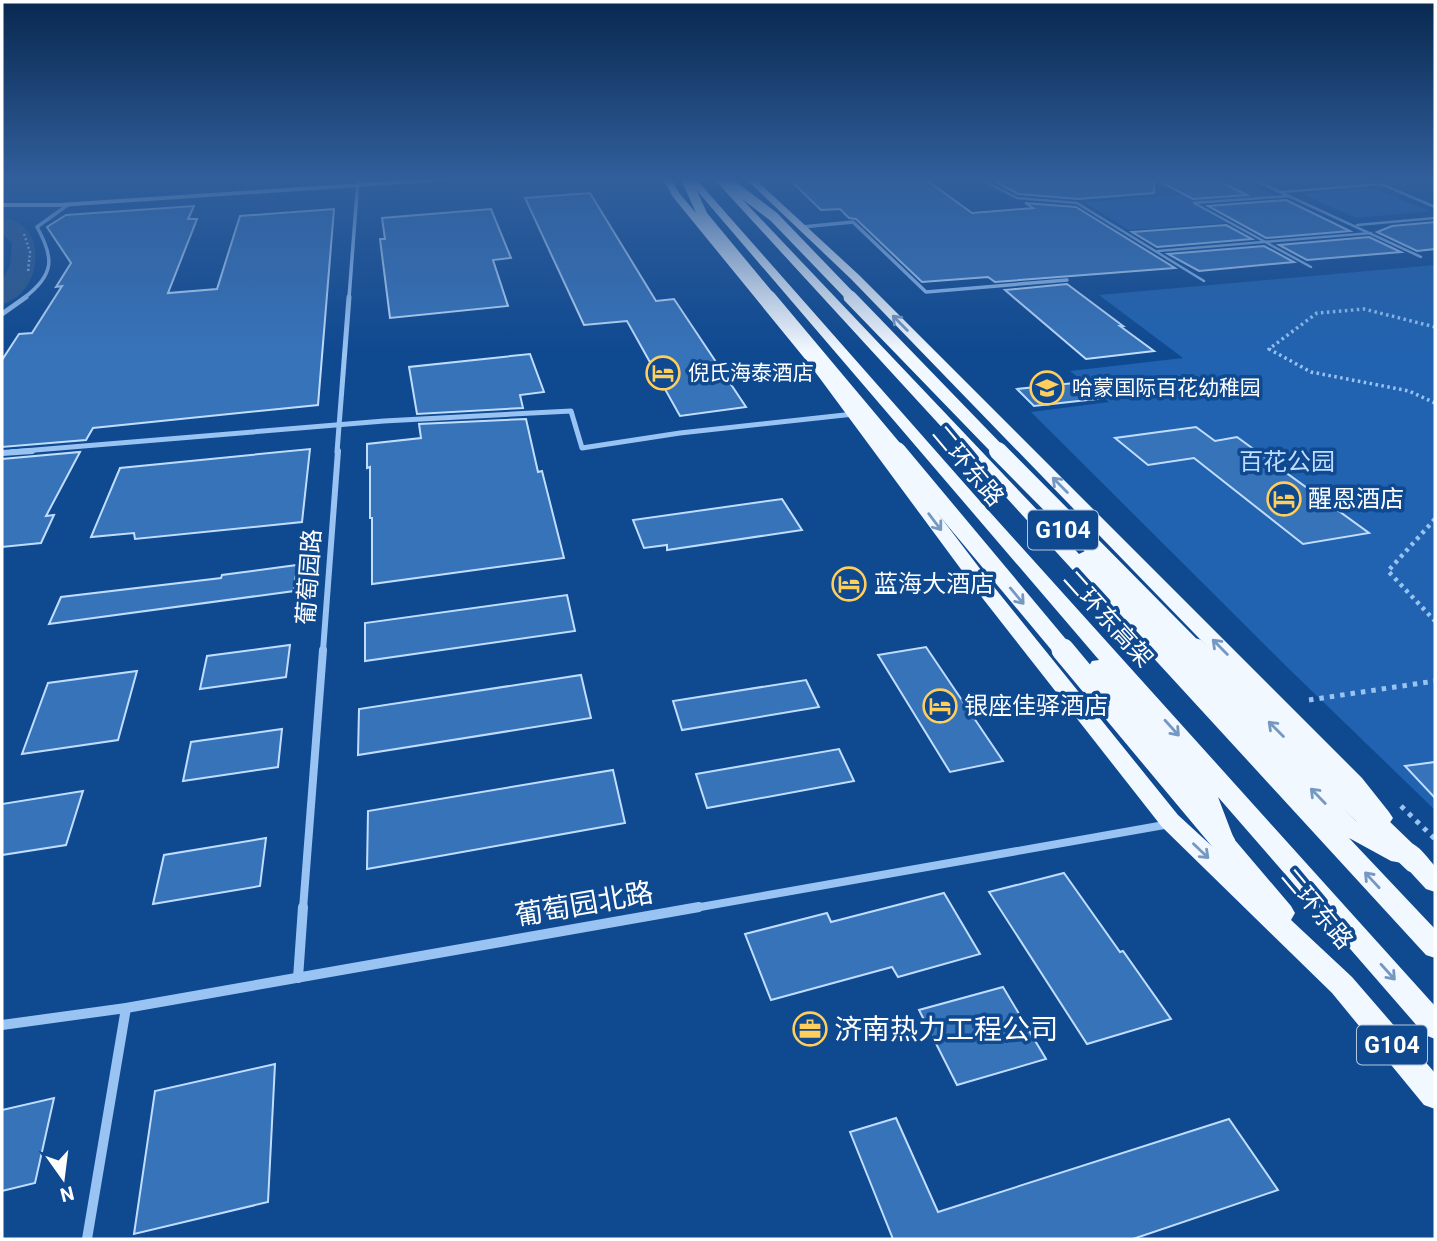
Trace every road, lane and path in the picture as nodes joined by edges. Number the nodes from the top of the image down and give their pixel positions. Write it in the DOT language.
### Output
graph roads {
  1 [pos="24,237"];
  2 [pos="43,237"];
  3 [pos="353,237"];
  4 [pos="714,237"];
  5 [pos="720,237"];
  6 [pos="736,237"];
  7 [pos="741,237"];
  8 [pos="772,237"];
  9 [pos="790,237"];
  10 [pos="793,237"];
  11 [pos="813,237"];
  12 [pos="869,237"];
  13 [pos="1133,237"];
  14 [pos="1254,237"];
  15 [pos="1330,237"];
  16 [pos="1379,237"];
  17 [pos="741,243"];
  18 [pos="1265,243"];
  19 [pos="1156,251"];
  20 [pos="1421,257"];
  21 [pos="730,260"];
  22 [pos="1311,267"];
  23 [pos="26,276"];
  24 [pos="1067,281"];
  25 [pos="1204,281"];
  26 [pos="2,314"];
  27 [pos="1435,327"];
  28 [pos="1435,403"];
  29 [pos="853,414"];
  30 [pos="338,425"];
  31 [pos="2,453"];
  32 [pos="1435,519"];
  33 [pos="1435,621"];
  34 [pos="1435,681"];
  35 [pos="1309,700"];
  36 [pos="1173,824"];
  37 [pos="1224,843"];
  38 [pos="1413,861"];
  39 [pos="1435,882"];
  40 [pos="1435,947"];
  41 [pos="298,978"];
  42 [pos="1350,994"];
  43 [pos="126,1008"];
  44 [pos="2,1025"];
  45 [pos="1435,1026"];
  46 [pos="1435,1095"];
  47 [pos="87,1239"];
  1 -- 23 [label="path"];
  2 -- 26 [label="street"];
  3 -- 30 [label="street, 葡萄园路"];
  4 -- 21 [label="highway, 二环东路 / G104"];
  5 -- 37 [label="highway, one-way, bridge"];
  6 -- 17 [label="highway, 二环东路 / G104"];
  7 -- 45 [label="highway, 二环东高架, one-way"];
  40 -- 8 [label="highway, 二环东高架, one-way"];
  38 -- 9 [label="highway, 二环东路 / G104, one-way"];
  38 -- 10 [label="highway, one-way, bridge"];
  38 -- 11 [label="highway, 二环东路, one-way"];
  12 -- 24 [label="street"];
  13 -- 19 [label="lane"];
  14 -- 18 [label="lane"];
  15 -- 18 [label="lane"];
  16 -- 20 [label="lane"];
  17 -- 21 [label="highway"];
  17 -- 37 [label="highway, 二环东路 / G104"];
  18 -- 19 [label="lane"];
  18 -- 22 [label="lane"];
  19 -- 25 [label="lane"];
  21 -- 29 [label="highway, 二环东路 / G104"];
  27 -- 28 [label="path"];
  29 -- 30 [label="street"];
  29 -- 36 [label="highway, 二环东路 / G104, one-way"];
  30 -- 31 [label="street"];
  30 -- 41 [label="street, 葡萄园路"];
  32 -- 33 [label="path"];
  34 -- 35 [label="path"];
  36 -- 41 [label="street, 葡萄园北路"];
  36 -- 42 [label="highway, 二环东路 / G104, one-way"];
  37 -- 42 [label="highway, 二环东路 / G104"];
  38 -- 39 [label="highway, 二环东路 / G104"];
  41 -- 43 [label="street, 葡萄园北路"];
  42 -- 46 [label="highway, 二环东路 / G104"];
  43 -- 44 [label="street, 葡萄园北路"];
  43 -- 47 [label="street"];
}
